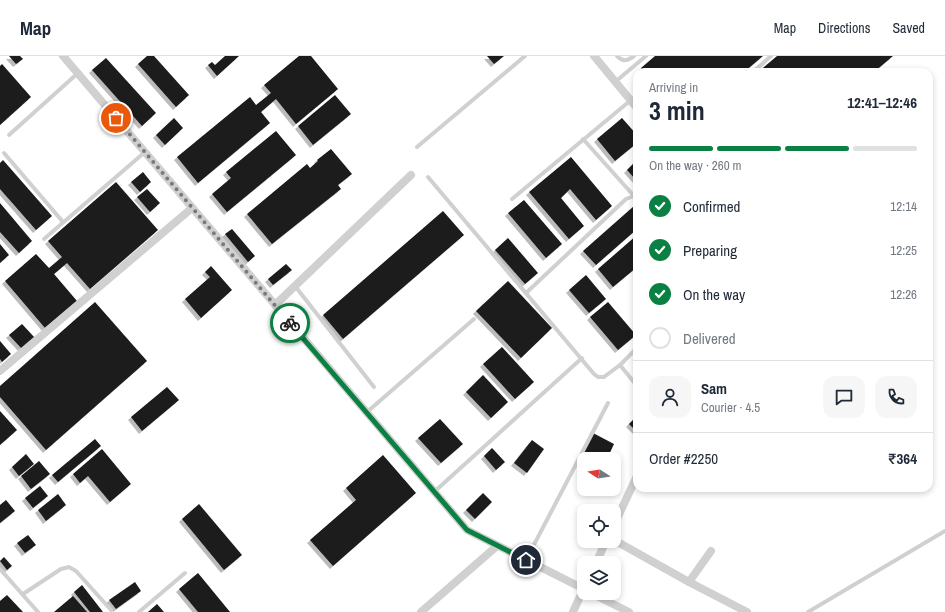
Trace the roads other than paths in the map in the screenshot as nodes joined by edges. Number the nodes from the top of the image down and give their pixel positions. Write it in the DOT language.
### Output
graph roads {
  1 [pos="63,56"];
  2 [pos="525,56"];
  3 [pos="594,56"];
  4 [pos="617,56"];
  5 [pos="634,56"];
  6 [pos="646,56"];
  7 [pos="771,56"];
  8 [pos="758,68"];
  9 [pos="78,73"];
  10 [pos="615,82"];
  11 [pos="631,100"];
  12 [pos="633,103"];
  13 [pos="9,135"];
  14 [pos="583,140"];
  15 [pos="417,147"];
  16 [pos="145,152"];
  17 [pos="4,154"];
  18 [pos="411,175"];
  19 [pos="428,177"];
  20 [pos="633,194"];
  21 [pos="633,198"];
  22 [pos="512,199"];
  23 [pos="192,208"];
  24 [pos="63,222"];
  25 [pos="44,239"];
  26 [pos="295,286"];
  27 [pos="526,293"];
  28 [pos="275,305"];
  29 [pos="474,319"];
  30 [pos="633,352"];
  31 [pos="582,358"];
  32 [pos="620,365"];
  33 [pos="0,371"];
  34 [pos="633,381"];
  35 [pos="374,387"];
  36 [pos="608,403"];
  37 [pos="366,412"];
  38 [pos="633,485"];
  39 [pos="434,492"];
  40 [pos="621,510"];
  41 [pos="945,531"];
  42 [pos="621,544"];
  43 [pos="497,546"];
  44 [pos="711,551"];
  45 [pos="526,560"];
  46 [pos="0,569"];
  47 [pos="185,573"];
  48 [pos="689,582"];
  49 [pos="577,586"];
  50 [pos="23,594"];
  51 [pos="579,600"];
  52 [pos="605,600"];
  53 [pos="111,610"];
  54 [pos="38,612"];
  55 [pos="139,612"];
  56 [pos="421,612"];
  57 [pos="573,612"];
  58 [pos="630,612"];
  59 [pos="747,612"];
  60 [pos="808,612"];
  1 -- 9 [label="street"];
  2 -- 15 [label="lane"];
  3 -- 10 [label="street"];
  4 -- 5 [label="lane"];
  6 -- 10 [label="lane"];
  7 -- 8 [label="lane"];
  9 -- 13 [label="lane"];
  9 -- 16 [label="street"];
  10 -- 11 [label="street"];
  11 -- 12 [label="street"];
  11 -- 14 [label="lane"];
  14 -- 20 [label="lane"];
  14 -- 22 [label="lane"];
  16 -- 23 [label="street"];
  16 -- 24 [label="lane"];
  17 -- 24 [label="lane"];
  18 -- 26 [label="street"];
  19 -- 27 [label="lane"];
  21 -- 27 [label="lane"];
  23 -- 28 [label="street"];
  23 -- 33 [label="street"];
  24 -- 25 [label="lane"];
  26 -- 28 [label="street"];
  26 -- 35 [label="lane"];
  27 -- 31 [label="lane"];
  28 -- 37 [label="street"];
  29 -- 37 [label="lane"];
  30 -- 32 [label="lane"];
  31 -- 32 [label="lane"];
  31 -- 39 [label="lane"];
  32 -- 34 [label="lane"];
  36 -- 45 [label="lane"];
  37 -- 39 [label="street"];
  38 -- 40 [label="street"];
  39 -- 43 [label="street"];
  41 -- 60 [label="lane"];
  42 -- 48 [label="street"];
  43 -- 45 [label="street"];
  43 -- 56 [label="street"];
  44 -- 48 [label="street"];
  45 -- 49 [label="street"];
  46 -- 50 [label="lane"];
  47 -- 55 [label="lane"];
  48 -- 59 [label="street"];
  50 -- 53 [label="lane"];
  50 -- 54 [label="lane"];
  51 -- 57 [label="street"];
  52 -- 58 [label="street"];
}
